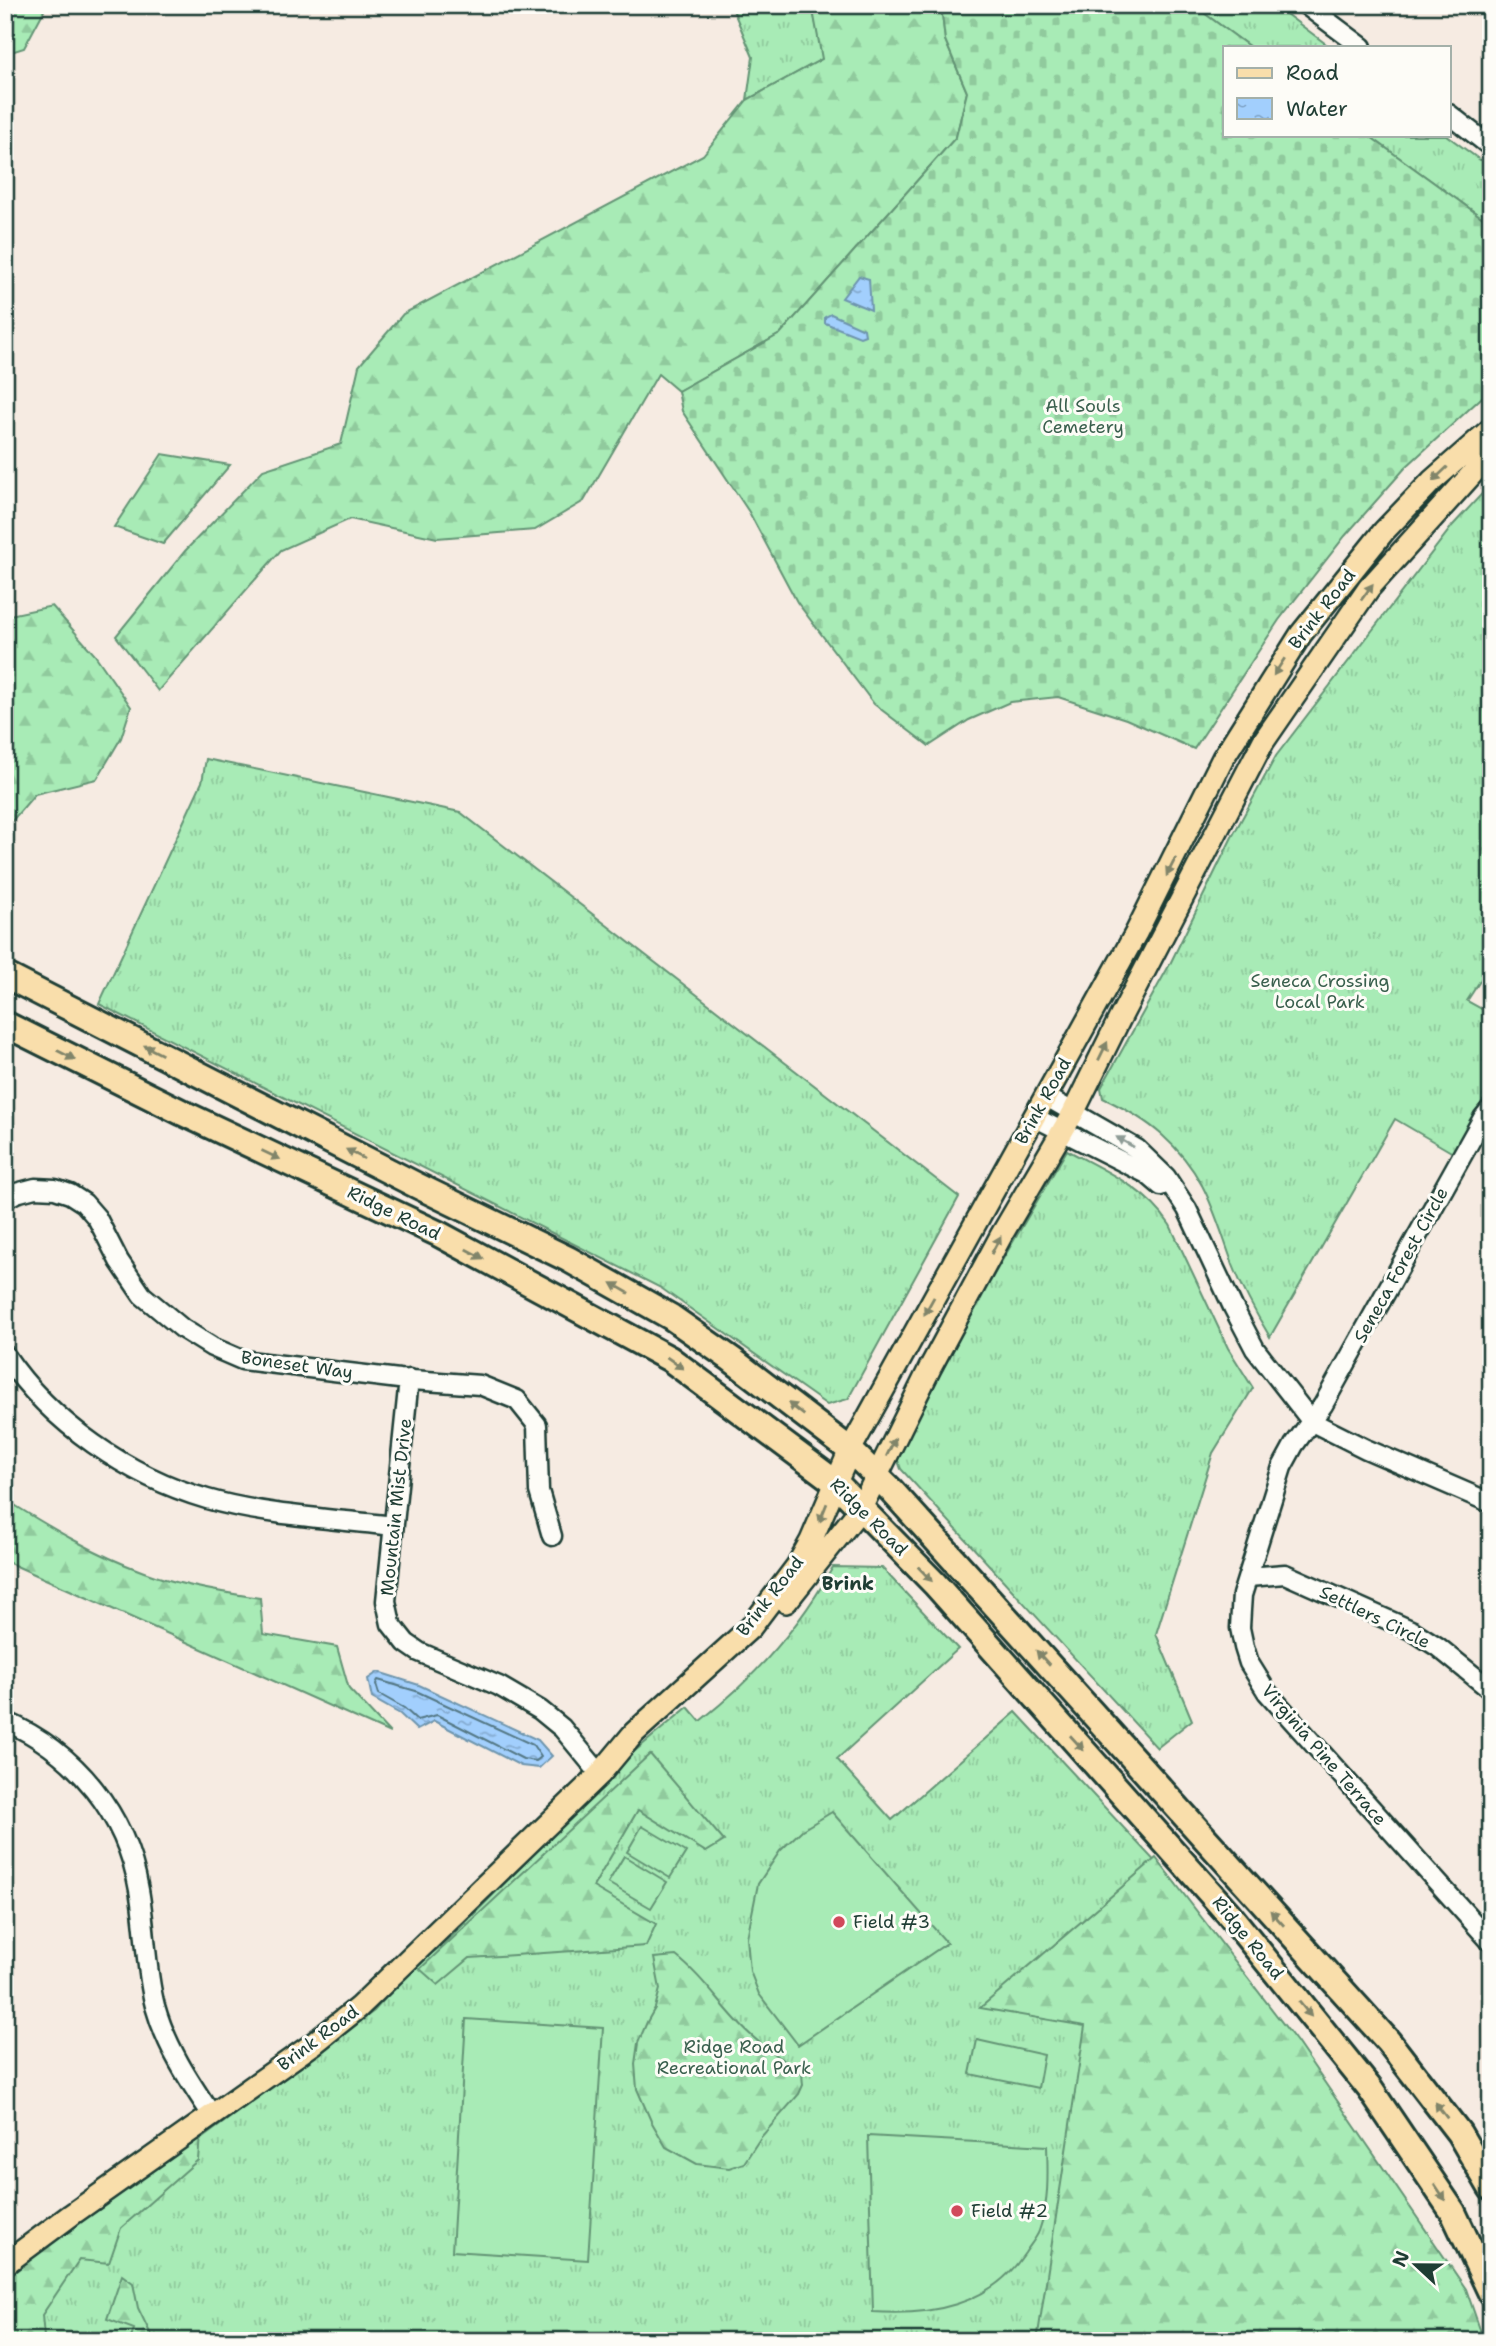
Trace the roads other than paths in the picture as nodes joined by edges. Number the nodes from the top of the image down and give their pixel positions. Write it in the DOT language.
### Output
graph roads {
  1 [pos="1306,5"];
  2 [pos="1361,46"];
  3 [pos="1450,115"];
  4 [pos="1491,147"];
  5 [pos="1491,429"];
  6 [pos="1491,453"];
  7 [pos="5,975"];
  8 [pos="5,1024"];
  9 [pos="1045,1097"];
  10 [pos="1491,1108"];
  11 [pos="1034,1117"];
  12 [pos="1068,1122"];
  13 [pos="5,1199"];
  14 [pos="5,1355"];
  15 [pos="409,1380"];
  16 [pos="1312,1422"];
  17 [pos="850,1450"];
  18 [pos="877,1475"];
  19 [pos="835,1482"];
  20 [pos="1491,1503"];
  21 [pos="860,1508"];
  22 [pos="393,1527"];
  23 [pos="552,1536"];
  24 [pos="1248,1577"];
  25 [pos="1491,1690"];
  26 [pos="5,1721"];
  27 [pos="600,1774"];
  28 [pos="1491,1942"];
  29 [pos="212,2115"];
  30 [pos="1491,2188"];
  31 [pos="5,2264"];
  32 [pos="1491,2293"];
  1 -- 2 [label="street"];
  3 -- 4 [label="street"];
  5 -- 9 [label="main road, Brink Road, one-way"];
  12 -- 6 [label="main road, Brink Road, one-way"];
  17 -- 7 [label="highway, Ridge Road, one-way"];
  8 -- 19 [label="highway, Ridge Road, one-way"];
  9 -- 11 [label="main road, Brink Road"];
  9 -- 12 [label="street"];
  10 -- 16 [label="street, Seneca Forest Circle"];
  11 -- 12 [label="street"];
  11 -- 17 [label="main road, Brink Road, one-way"];
  12 -- 16 [label="street"];
  18 -- 12 [label="main road, Brink Road, one-way"];
  13 -- 15 [label="street, Boneset Way"];
  14 -- 22 [label="street"];
  15 -- 22 [label="street, Mountain Mist Drive"];
  15 -- 23 [label="street, Boneset Way"];
  16 -- 20 [label="street"];
  16 -- 24 [label="street, Virginia Pine Terrace"];
  17 -- 18 [label="highway, Ridge Road"];
  17 -- 19 [label="main road, Brink Road"];
  18 -- 21 [label="main road, Brink Road"];
  30 -- 18 [label="highway, Ridge Road, one-way"];
  19 -- 21 [label="highway, Ridge Road"];
  19 -- 27 [label="main road, Brink Road, one-way"];
  21 -- 27 [label="main road, Brink Road"];
  21 -- 32 [label="highway, Ridge Road, one-way"];
  22 -- 27 [label="street, Mountain Mist Drive"];
  24 -- 25 [label="street, Settlers Circle"];
  24 -- 28 [label="street, Virginia Pine Terrace"];
  26 -- 29 [label="street"];
  27 -- 29 [label="main road, Brink Road"];
  29 -- 31 [label="main road, Brink Road"];
}
